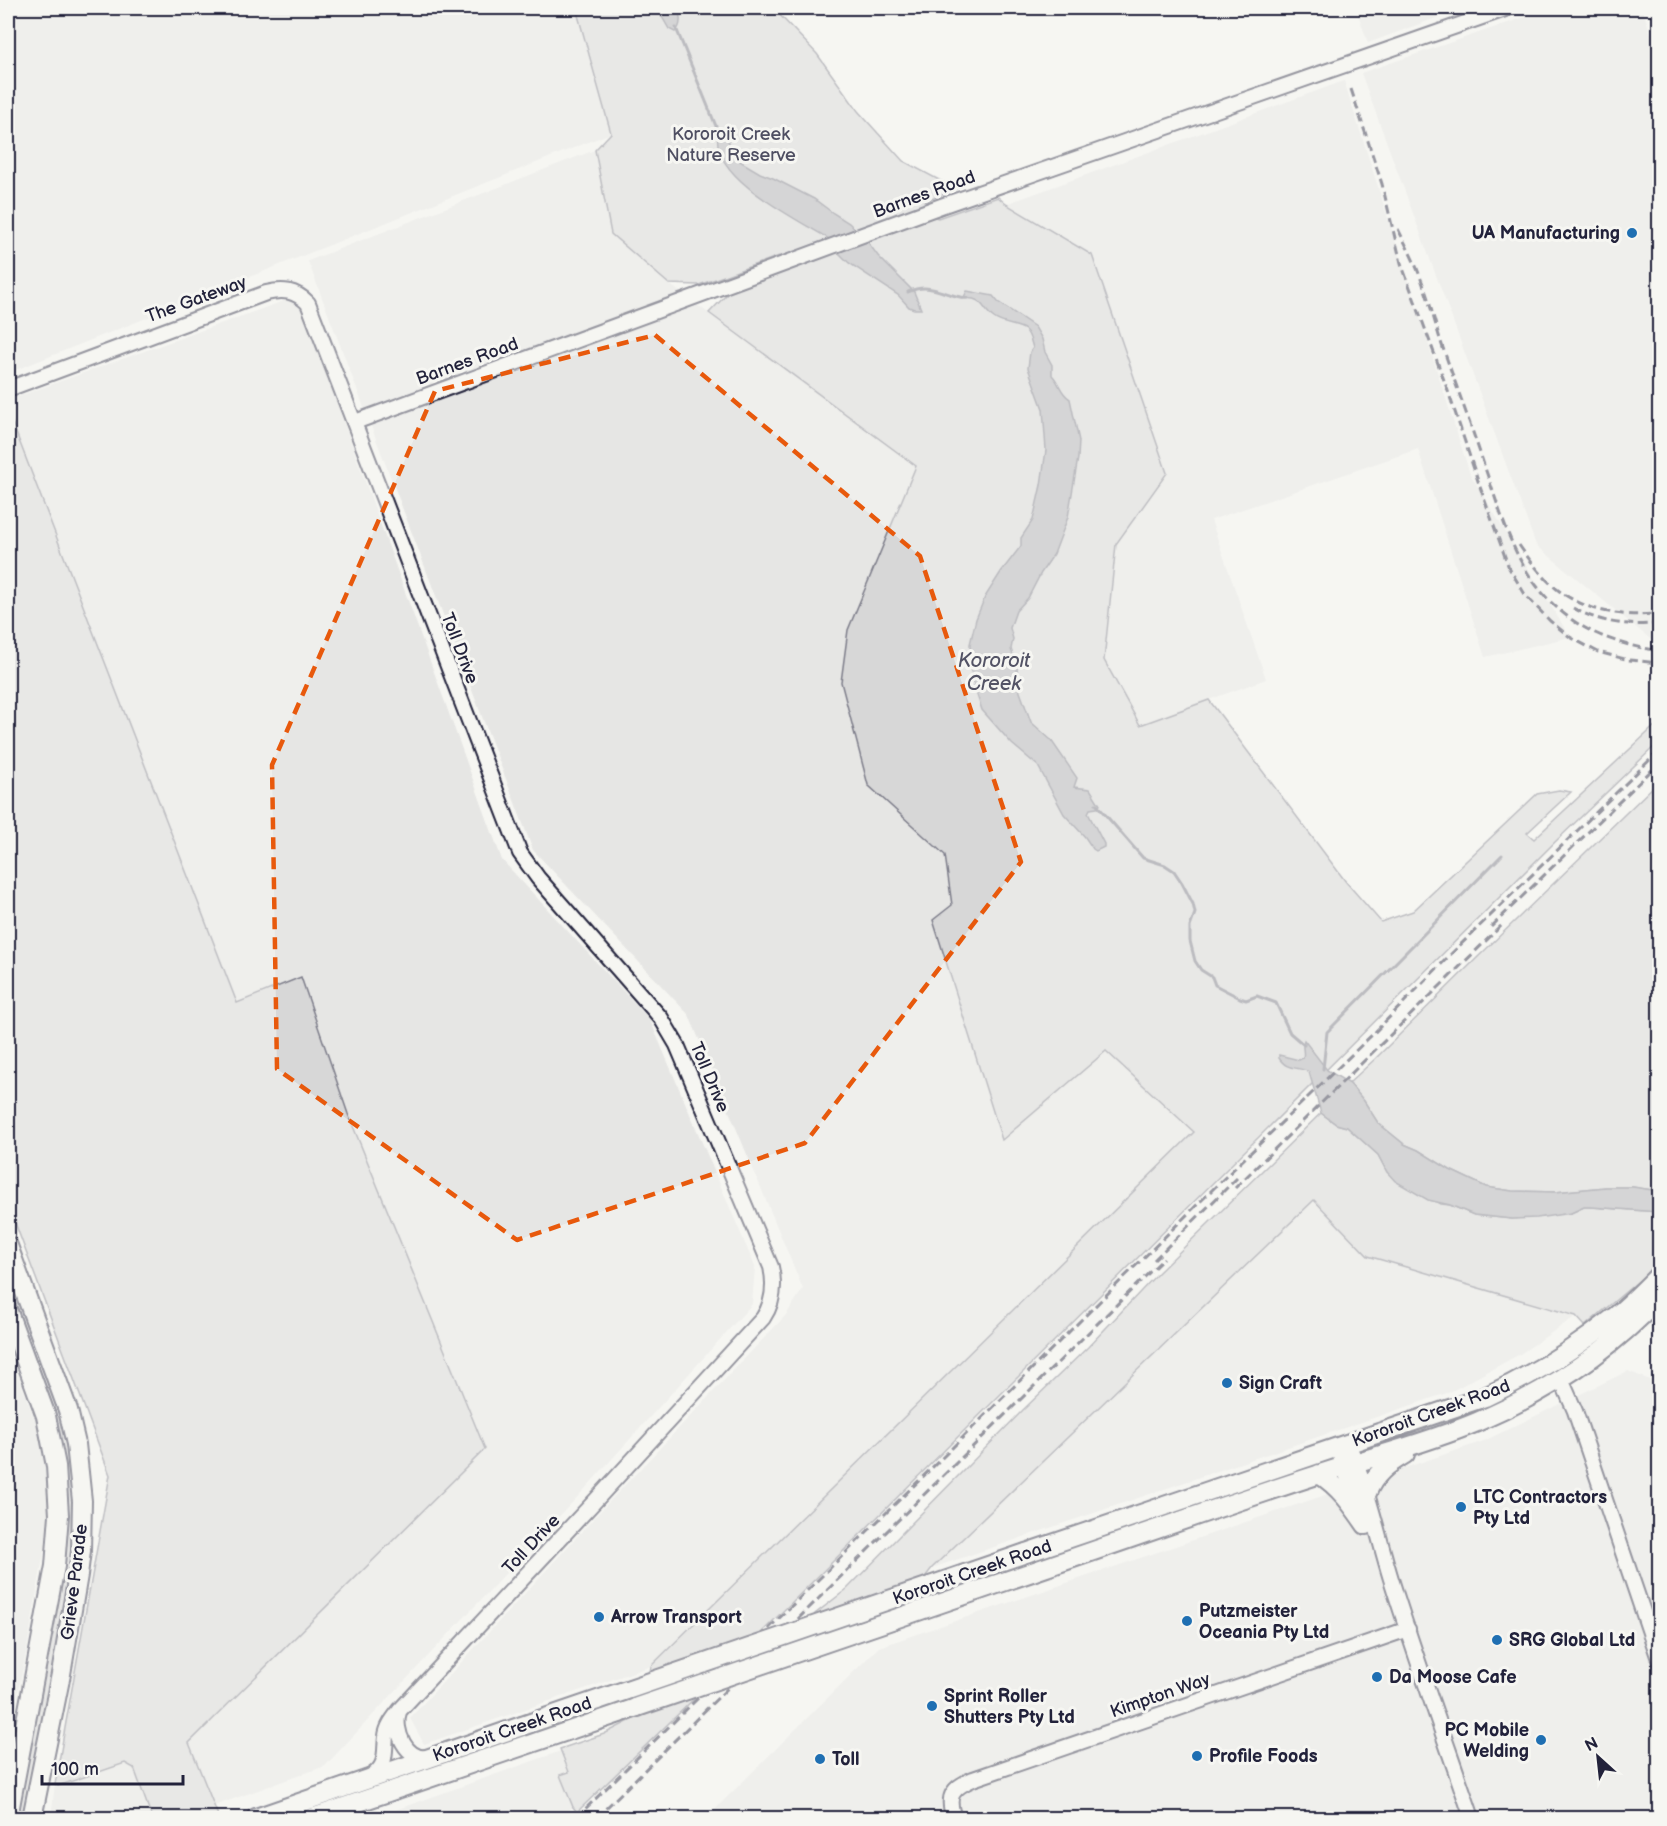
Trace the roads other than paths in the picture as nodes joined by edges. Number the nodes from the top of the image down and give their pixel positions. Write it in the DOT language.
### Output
graph roads {
  1 [pos="1508,8"];
  2 [pos="8,389"];
  3 [pos="342,390"];
  4 [pos="355,422"];
  5 [pos="8,1246"];
  6 [pos="1659,1275"];
  7 [pos="1659,1297"];
  8 [pos="8,1312"];
  9 [pos="1561,1379"];
  10 [pos="1441,1435"];
  11 [pos="1343,1445"];
  12 [pos="1350,1464"];
  13 [pos="1319,1474"];
  14 [pos="1367,1493"];
  15 [pos="1366,1525"];
  16 [pos="1391,1578"];
  17 [pos="1408,1629"];
  18 [pos="1659,1662"];
  19 [pos="400,1710"];
  20 [pos="435,1756"];
  21 [pos="357,1783"];
  22 [pos="41,1793"];
  23 [pos="8,1817"];
  24 [pos="32,1818"];
  25 [pos="41,1818"];
  26 [pos="256,1818"];
  27 [pos="312,1818"];
  28 [pos="954,1818"];
  29 [pos="1472,1818"];
  1 -- 4 [label="street, Barnes Road"];
  2 -- 3 [label="street, The Gateway"];
  3 -- 4 [label="street, Toll Drive"];
  4 -- 19 [label="street, Toll Drive"];
  5 -- 22 [label="main road, Grieve Parade"];
  6 -- 11 [label="main road, Kororoit Creek Road"];
  7 -- 9 [label="main road, Kororoit Creek Road"];
  8 -- 23 [label="main road, Grieve Parade"];
  9 -- 10 [label="main road, Kororoit Creek Road"];
  9 -- 18 [label="street"];
  10 -- 12 [label="main road, Kororoit Creek Road"];
  10 -- 14 [label="main road"];
  11 -- 12 [label="street"];
  11 -- 20 [label="main road, Kororoit Creek Road, bridge"];
  12 -- 13 [label="main road, Kororoit Creek Road"];
  12 -- 14 [label="street"];
  12 -- 15 [label="street"];
  13 -- 15 [label="main road"];
  13 -- 27 [label="main road, Kororoit Creek Road, bridge"];
  14 -- 16 [label="street"];
  15 -- 16 [label="street"];
  16 -- 17 [label="street"];
  17 -- 28 [label="street, Kimpton Way"];
  17 -- 29 [label="street"];
  19 -- 20 [label="street"];
  19 -- 21 [label="street, Toll Drive"];
  20 -- 21 [label="main road, Kororoit Creek Road"];
  21 -- 26 [label="main road, Kororoit Creek Road"];
  22 -- 24 [label="main road"];
  22 -- 25 [label="main road"];
}
